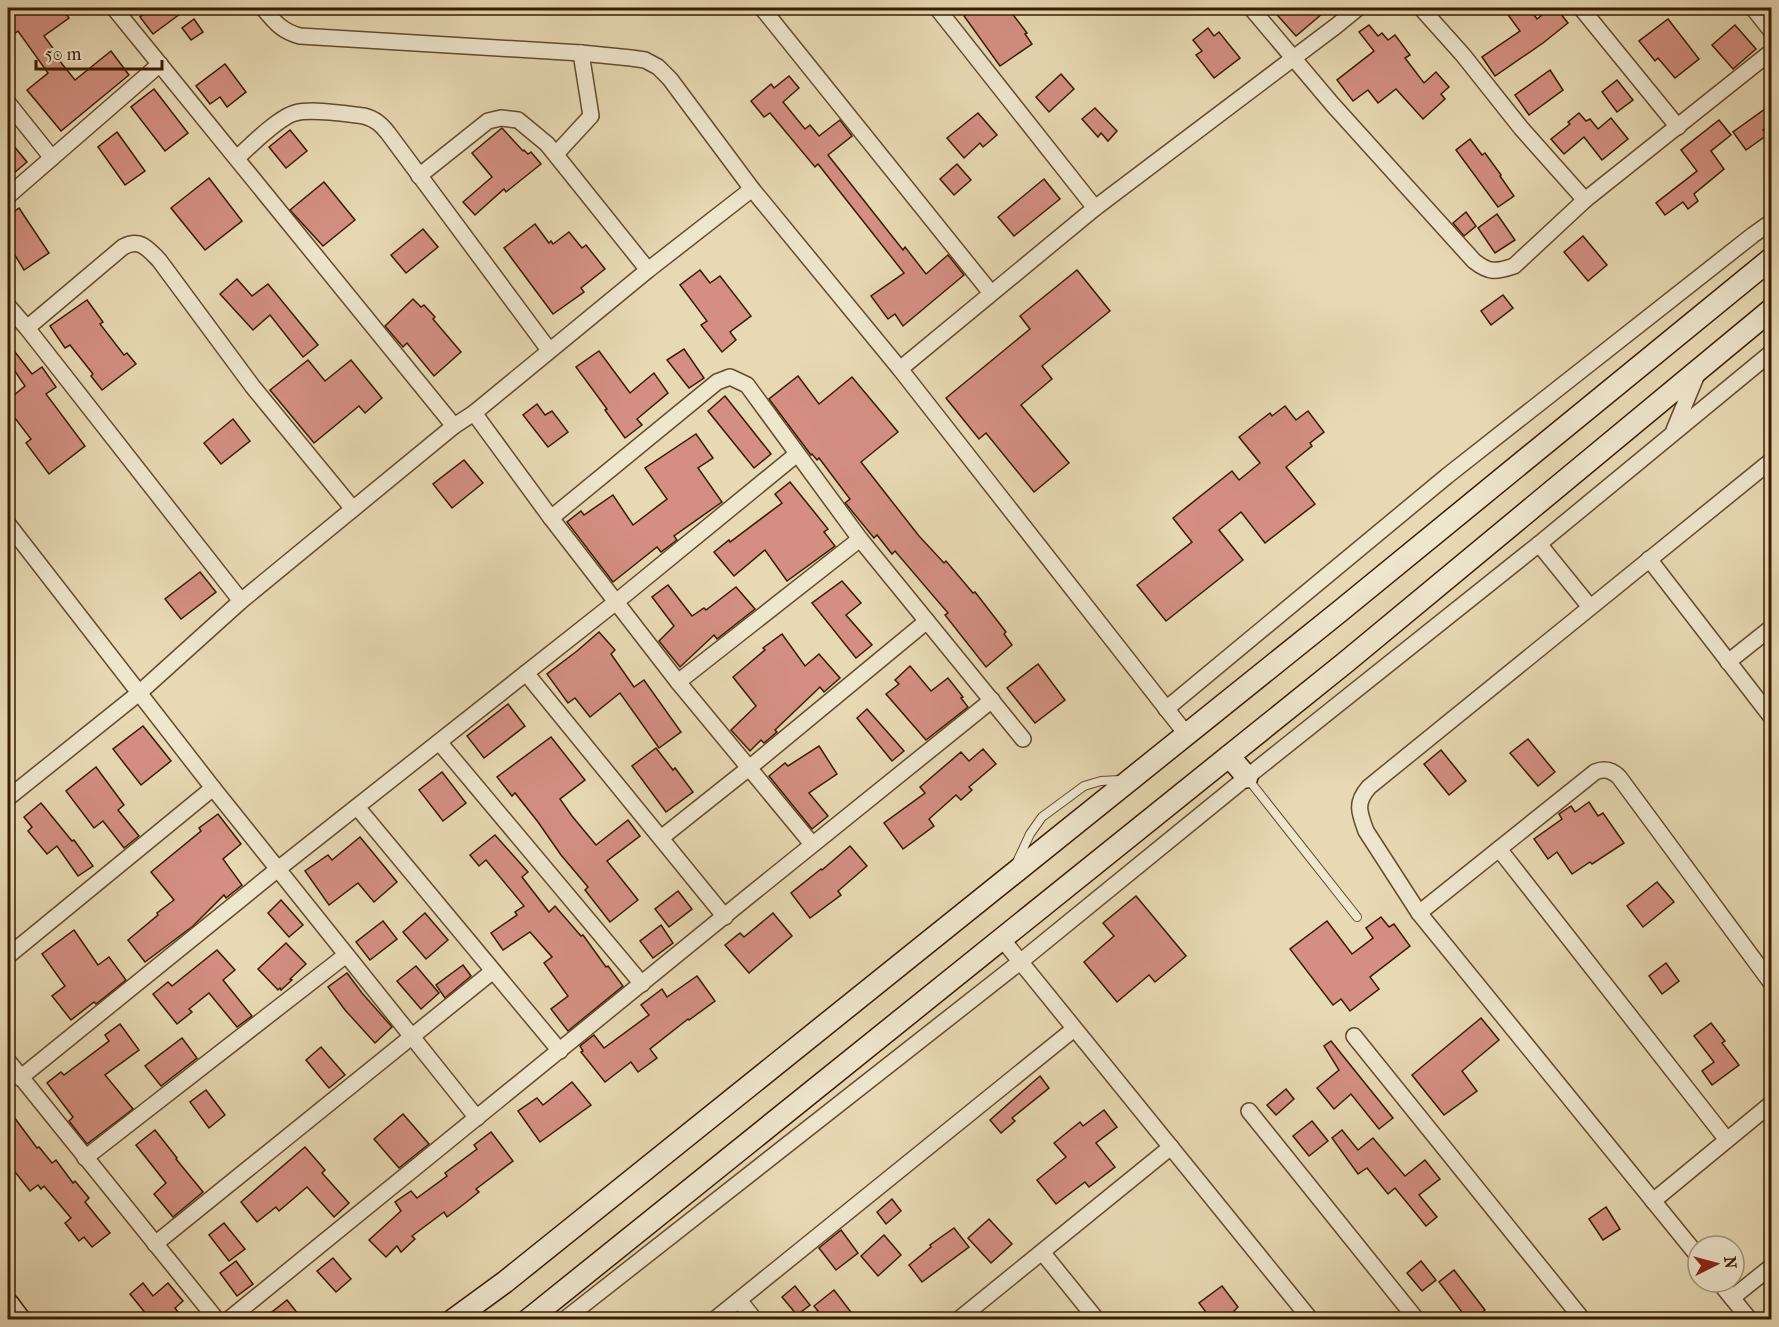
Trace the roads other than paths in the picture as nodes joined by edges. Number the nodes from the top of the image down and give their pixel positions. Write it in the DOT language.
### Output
graph roads {
  1 [pos="114,8"];
  2 [pos="263,8"];
  3 [pos="762,8"];
  4 [pos="937,8"];
  5 [pos="1251,8"];
  6 [pos="1358,8"];
  7 [pos="1421,8"];
  8 [pos="1581,8"];
  9 [pos="1753,8"];
  10 [pos="1772,32"];
  11 [pos="1772,51"];
  12 [pos="581,53"];
  13 [pos="1293,58"];
  14 [pos="160,64"];
  15 [pos="8,102"];
  16 [pos="1678,127"];
  17 [pos="556,154"];
  18 [pos="52,158"];
  19 [pos="237,158"];
  20 [pos="419,176"];
  21 [pos="752,189"];
  22 [pos="8,196"];
  23 [pos="1586,200"];
  24 [pos="1095,208"];
  25 [pos="1772,224"];
  26 [pos="1772,258"];
  27 [pos="648,270"];
  28 [pos="991,293"];
  29 [pos="8,306"];
  30 [pos="1772,309"];
  31 [pos="27,328"];
  32 [pos="549,350"];
  33 [pos="1772,352"];
  34 [pos="900,369"];
  35 [pos="1700,369"];
  36 [pos="474,413"];
  37 [pos="454,426"];
  38 [pos="1674,432"];
  39 [pos="796,454"];
  40 [pos="1772,460"];
  41 [pos="353,509"];
  42 [pos="551,518"];
  43 [pos="8,524"];
  44 [pos="860,539"];
  45 [pos="1539,544"];
  46 [pos="1649,560"];
  47 [pos="241,601"];
  48 [pos="616,602"];
  49 [pos="1590,607"];
  50 [pos="927,621"];
  51 [pos="1772,627"];
  52 [pos="1728,662"];
  53 [pos="526,673"];
  54 [pos="678,682"];
  55 [pos="139,693"];
  56 [pos="992,700"];
  57 [pos="1166,709"];
  58 [pos="1772,718"];
  59 [pos="1187,735"];
  60 [pos="1023,739"];
  61 [pos="439,742"];
  62 [pos="1229,756"];
  63 [pos="749,768"];
  64 [pos="1246,777"];
  65 [pos="213,788"];
  66 [pos="8,798"];
  67 [pos="357,807"];
  68 [pos="661,838"];
  69 [pos="812,844"];
  70 [pos="1499,849"];
  71 [pos="278,869"];
  72 [pos="1419,913"];
  73 [pos="725,917"];
  74 [pos="1357,917"];
  75 [pos="1002,939"];
  76 [pos="346,955"];
  77 [pos="8,956"];
  78 [pos="1020,962"];
  79 [pos="494,971"];
  80 [pos="642,984"];
  81 [pos="1772,984"];
  82 [pos="1074,1029"];
  83 [pos="1354,1036"];
  84 [pos="412,1038"];
  85 [pos="560,1051"];
  86 [pos="8,1061"];
  87 [pos="20,1078"];
  88 [pos="1772,1103"];
  89 [pos="1249,1111"];
  90 [pos="477,1118"];
  91 [pos="1727,1140"];
  92 [pos="1171,1147"];
  93 [pos="85,1158"];
  94 [pos="1653,1201"];
  95 [pos="1686,1241"];
  96 [pos="155,1244"];
  97 [pos="1042,1252"];
  98 [pos="1772,1266"];
  99 [pos="1729,1294"];
  100 [pos="1732,1298"];
  101 [pos="739,1300"];
  102 [pos="8,1304"];
  103 [pos="20,1320"];
  104 [pos="217,1320"];
  105 [pos="228,1320"];
  106 [pos="453,1320"];
  107 [pos="528,1320"];
  108 [pos="564,1320"];
  109 [pos="714,1320"];
  110 [pos="755,1320"];
  111 [pos="958,1320"];
  112 [pos="1097,1320"];
  113 [pos="1311,1320"];
  114 [pos="1418,1320"];
  115 [pos="1583,1320"];
  116 [pos="1750,1320"];
  1 -- 14 [label="street"];
  2 -- 12 [label="street"];
  3 -- 28 [label="street"];
  4 -- 24 [label="street"];
  5 -- 13 [label="street"];
  6 -- 13 [label="street"];
  7 -- 23 [label="street"];
  8 -- 16 [label="street"];
  9 -- 10 [label="street"];
  11 -- 16 [label="street"];
  12 -- 17 [label="street"];
  12 -- 21 [label="street"];
  13 -- 23 [label="street"];
  13 -- 24 [label="street"];
  14 -- 18 [label="street"];
  14 -- 19 [label="street"];
  15 -- 18 [label="street"];
  16 -- 23 [label="street"];
  17 -- 20 [label="street"];
  17 -- 27 [label="street"];
  18 -- 22 [label="street"];
  19 -- 20 [label="street"];
  19 -- 37 [label="street"];
  20 -- 32 [label="street"];
  21 -- 27 [label="street"];
  21 -- 34 [label="street"];
  24 -- 28 [label="street"];
  25 -- 57 [label="street"];
  26 -- 59 [label="street"];
  27 -- 32 [label="street"];
  28 -- 34 [label="street"];
  29 -- 31 [label="street"];
  30 -- 35 [label="street"];
  31 -- 41 [label="street"];
  31 -- 47 [label="street"];
  32 -- 36 [label="street"];
  33 -- 38 [label="street"];
  34 -- 57 [label="street"];
  35 -- 38 [label="street"];
  35 -- 62 [label="street"];
  36 -- 37 [label="street"];
  36 -- 42 [label="street"];
  37 -- 41 [label="street"];
  38 -- 45 [label="street"];
  39 -- 42 [label="street"];
  39 -- 44 [label="street"];
  39 -- 48 [label="street"];
  40 -- 46 [label="street"];
  41 -- 47 [label="street"];
  42 -- 48 [label="street"];
  43 -- 55 [label="street"];
  44 -- 50 [label="street"];
  44 -- 54 [label="street"];
  45 -- 49 [label="street"];
  45 -- 64 [label="street"];
  46 -- 49 [label="street"];
  46 -- 52 [label="street"];
  47 -- 55 [label="street"];
  48 -- 53 [label="street"];
  48 -- 54 [label="street"];
  49 -- 72 [label="street"];
  50 -- 56 [label="street"];
  50 -- 63 [label="street"];
  51 -- 52 [label="street"];
  52 -- 58 [label="street"];
  53 -- 61 [label="street"];
  53 -- 68 [label="street"];
  54 -- 63 [label="street"];
  55 -- 65 [label="street"];
  55 -- 66 [label="street"];
  56 -- 60 [label="street"];
  56 -- 69 [label="street"];
  57 -- 59 [label="street"];
  59 -- 106 [label="street"];
  61 -- 67 [label="street"];
  61 -- 80 [label="street"];
  62 -- 64 [label="street"];
  62 -- 75 [label="street"];
  63 -- 68 [label="street"];
  63 -- 69 [label="street"];
  64 -- 74 [label="lane"];
  64 -- 78 [label="street"];
  65 -- 71 [label="street"];
  65 -- 77 [label="street"];
  67 -- 71 [label="street"];
  67 -- 79 [label="street"];
  68 -- 73 [label="street"];
  69 -- 73 [label="street"];
  70 -- 72 [label="street"];
  70 -- 81 [label="street"];
  70 -- 91 [label="street"];
  71 -- 76 [label="street"];
  71 -- 87 [label="street"];
  72 -- 94 [label="street"];
  73 -- 80 [label="street"];
  75 -- 78 [label="street"];
  75 -- 107 [label="street"];
  76 -- 84 [label="street"];
  76 -- 93 [label="street"];
  78 -- 82 [label="street"];
  78 -- 108 [label="street"];
  79 -- 84 [label="street"];
  79 -- 85 [label="street"];
  80 -- 85 [label="street"];
  82 -- 92 [label="street"];
  82 -- 101 [label="street"];
  83 -- 115 [label="street"];
  84 -- 90 [label="street"];
  84 -- 96 [label="street"];
  85 -- 90 [label="street"];
  86 -- 87 [label="street"];
  87 -- 93 [label="street"];
  88 -- 91 [label="street"];
  89 -- 114 [label="street"];
  90 -- 105 [label="street"];
  91 -- 94 [label="street"];
  92 -- 97 [label="street"];
  92 -- 113 [label="street"];
  93 -- 96 [label="street"];
  94 -- 95 [label="street"];
  96 -- 104 [label="street"];
  97 -- 111 [label="street"];
  97 -- 112 [label="street"];
  98 -- 100 [label="street"];
  99 -- 100 [label="street"];
  100 -- 116 [label="street"];
  101 -- 109 [label="street"];
  101 -- 110 [label="street"];
  102 -- 103 [label="street"];
}
